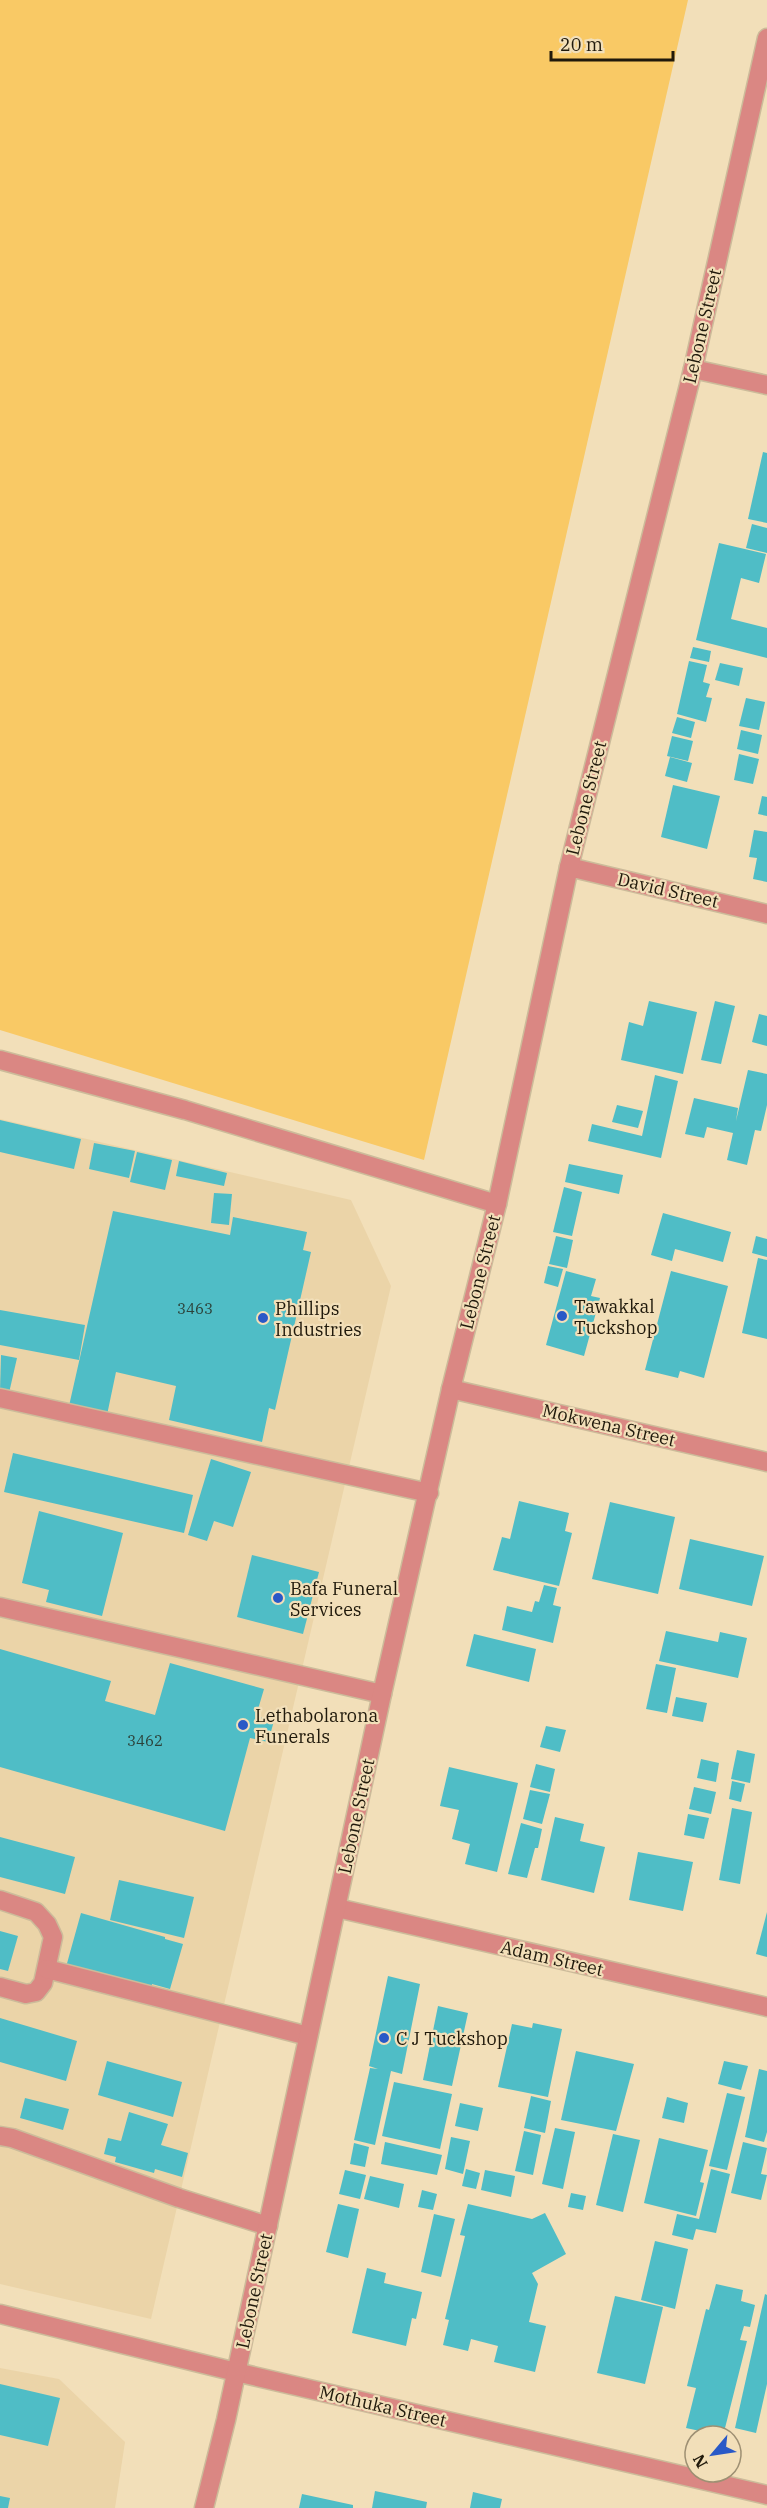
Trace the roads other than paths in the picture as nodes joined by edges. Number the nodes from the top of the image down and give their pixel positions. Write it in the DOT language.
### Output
graph roads {
  1 [pos="767,38"];
  2 [pos="693,369"];
  3 [pos="767,385"];
  4 [pos="568,867"];
  5 [pos="767,914"];
  6 [pos="0,1060"];
  7 [pos="497,1204"];
  8 [pos="451,1389"];
  9 [pos="0,1398"];
  10 [pos="767,1462"];
  11 [pos="429,1493"];
  12 [pos="0,1607"];
  13 [pos="382,1694"];
  14 [pos="0,1900"];
  15 [pos="337,1908"];
  16 [pos="47,1969"];
  17 [pos="0,1987"];
  18 [pos="767,2007"];
  19 [pos="308,2036"];
  20 [pos="0,2136"];
  21 [pos="268,2226"];
  22 [pos="0,2314"];
  23 [pos="236,2372"];
  24 [pos="767,2495"];
  25 [pos="204,2508"];
  1 -- 2 [label="street, Lebone Street"];
  2 -- 3 [label="street"];
  2 -- 4 [label="street, Lebone Street"];
  4 -- 5 [label="street, David Street"];
  4 -- 7 [label="street, Lebone Street"];
  6 -- 7 [label="street"];
  7 -- 8 [label="street, Lebone Street"];
  8 -- 10 [label="street, Mokwena Street"];
  8 -- 11 [label="street, Lebone Street"];
  9 -- 11 [label="street"];
  11 -- 13 [label="street, Lebone Street"];
  12 -- 13 [label="street"];
  13 -- 15 [label="street, Lebone Street"];
  14 -- 16 [label="street"];
  15 -- 18 [label="street, Adam Street"];
  15 -- 19 [label="street, Lebone Street"];
  16 -- 17 [label="street"];
  16 -- 19 [label="street"];
  19 -- 21 [label="street, Lebone Street"];
  20 -- 21 [label="street"];
  21 -- 23 [label="street, Lebone Street"];
  22 -- 23 [label="street, Mothuka Street"];
  23 -- 24 [label="street, Mothuka Street"];
  23 -- 25 [label="street, Lebone Street"];
}
